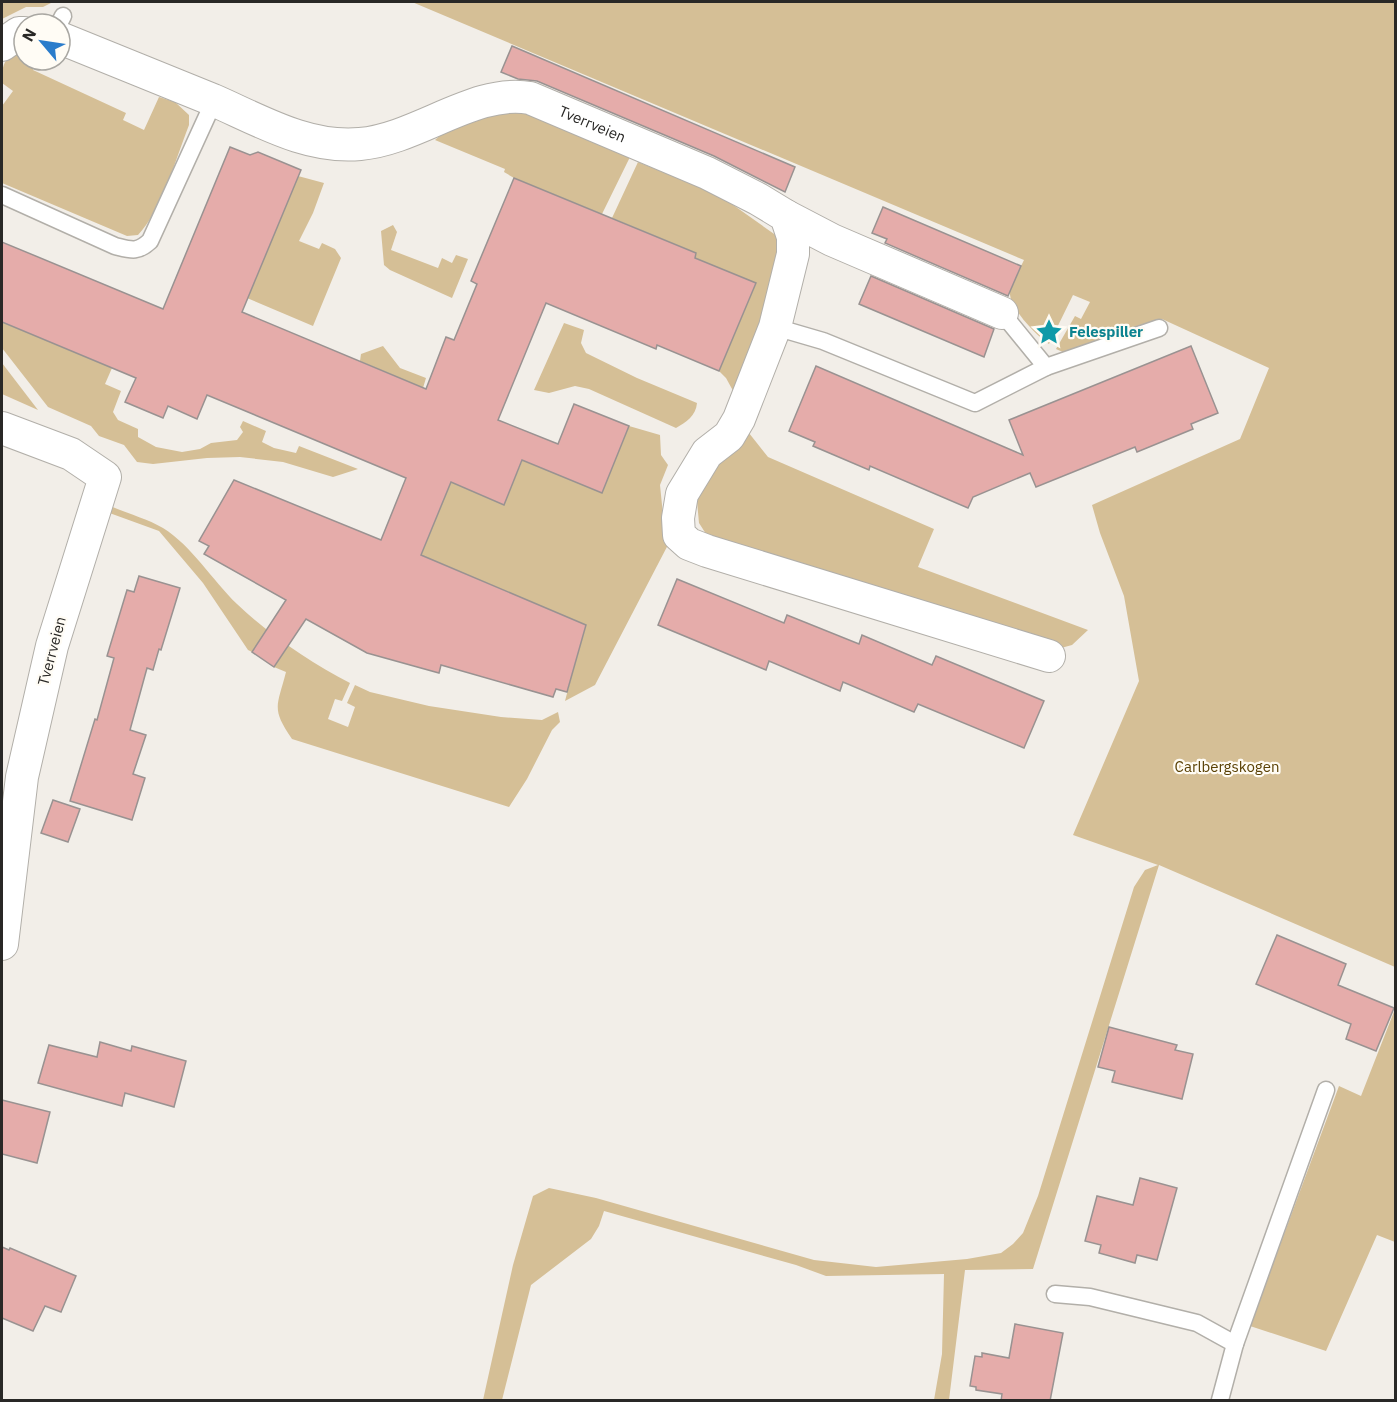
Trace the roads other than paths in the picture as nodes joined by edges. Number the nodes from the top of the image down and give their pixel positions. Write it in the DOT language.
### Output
graph roads {
  1 [pos="72,31"];
  2 [pos="214,101"];
  3 [pos="2,195"];
  4 [pos="786,216"];
  5 [pos="1002,313"];
  6 [pos="775,327"];
  7 [pos="1159,328"];
  8 [pos="1046,368"];
  9 [pos="2,428"];
  10 [pos="1049,656"];
  11 [pos="2,944"];
  12 [pos="1326,1090"];
  13 [pos="1055,1294"];
  14 [pos="1235,1344"];
  15 [pos="1220,1401"];
  1 -- 2 [label="street, Tverrveien"];
  2 -- 3 [label="lane"];
  2 -- 4 [label="street, Tverrveien"];
  4 -- 5 [label="street, Tverrveien"];
  4 -- 6 [label="street"];
  5 -- 8 [label="lane"];
  6 -- 8 [label="lane"];
  6 -- 10 [label="street"];
  7 -- 8 [label="lane"];
  9 -- 11 [label="street, Tverrveien"];
  12 -- 14 [label="lane"];
  13 -- 14 [label="lane"];
  14 -- 15 [label="lane"];
}
